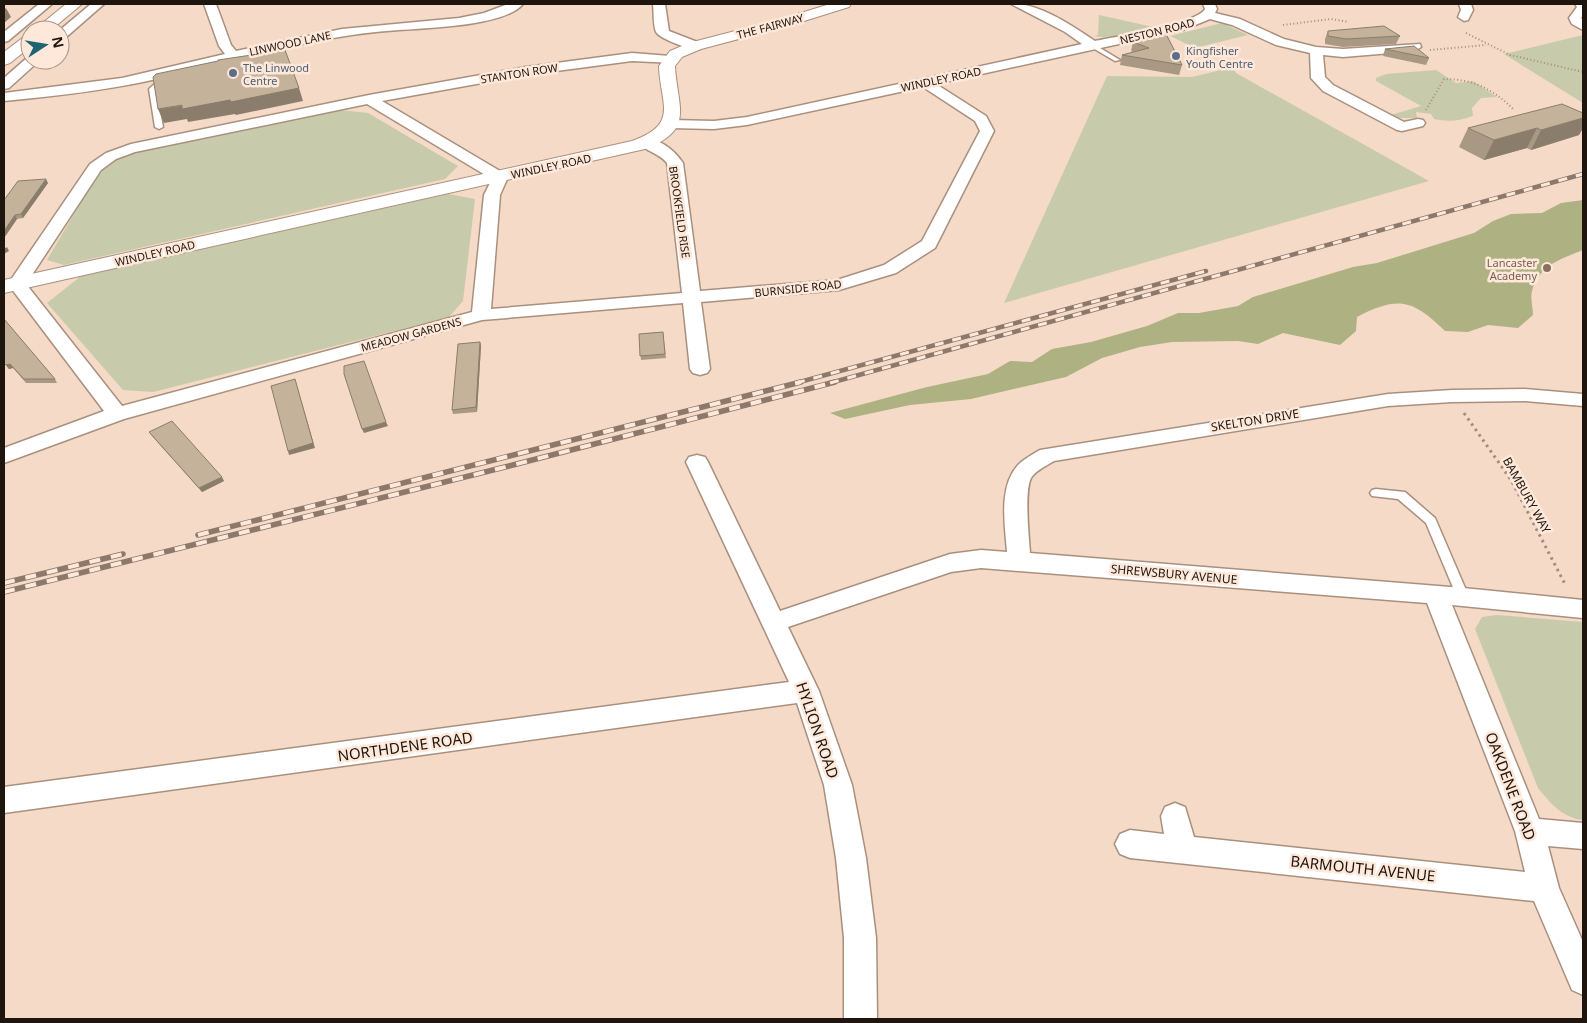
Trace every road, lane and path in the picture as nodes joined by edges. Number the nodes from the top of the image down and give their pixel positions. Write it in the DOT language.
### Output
graph roads {
  1 [pos="46,4"];
  2 [pos="75,4"];
  3 [pos="98,4"];
  4 [pos="210,4"];
  5 [pos="517,4"];
  6 [pos="659,4"];
  7 [pos="844,4"];
  8 [pos="1017,4"];
  9 [pos="1464,4"];
  10 [pos="1581,4"];
  11 [pos="1208,9"];
  12 [pos="1464,17"];
  13 [pos="55,20"];
  14 [pos="1349,22"];
  15 [pos="1583,26"];
  16 [pos="70,28"];
  17 [pos="1254,30"];
  18 [pos="4,38"];
  19 [pos="1486,45"];
  20 [pos="694,46"];
  21 [pos="1093,46"];
  22 [pos="20,47"];
  23 [pos="1417,49"];
  24 [pos="1316,51"];
  25 [pos="232,55"];
  26 [pos="4,60"];
  27 [pos="670,60"];
  28 [pos="1117,60"];
  29 [pos="21,70"];
  30 [pos="1583,72"];
  31 [pos="160,75"];
  32 [pos="926,83"];
  33 [pos="4,85"];
  34 [pos="4,97"];
  35 [pos="369,99"];
  36 [pos="1513,109"];
  37 [pos="1418,123"];
  38 [pos="671,124"];
  39 [pos="159,128"];
  40 [pos="646,143"];
  41 [pos="500,177"];
  42 [pos="10,285"];
  43 [pos="691,297"];
  44 [pos="482,315"];
  45 [pos="700,369"];
  46 [pos="1452,396"];
  47 [pos="1583,400"];
  48 [pos="117,414"];
  49 [pos="4,456"];
  50 [pos="698,462"];
  51 [pos="1376,494"];
  52 [pos="1019,561"];
  53 [pos="1450,596"];
  54 [pos="1580,609"];
  55 [pos="775,622"];
  56 [pos="806,691"];
  57 [pos="4,800"];
  58 [pos="1175,816"];
  59 [pos="1530,831"];
  60 [pos="1583,836"];
  61 [pos="1130,844"];
  62 [pos="1182,848"];
  63 [pos="1544,888"];
  64 [pos="1583,978"];
  65 [pos="860,1019"];
  1 -- 18 [label="street"];
  2 -- 13 [label="main road"];
  3 -- 16 [label="street"];
  4 -- 25 [label="street"];
  5 -- 25 [label="street, LINWOOD LANE"];
  6 -- 20 [label="street"];
  7 -- 20 [label="main road, THE FAIRWAY"];
  8 -- 21 [label="street"];
  9 -- 12 [label="street"];
  10 -- 15 [label="street"];
  11 -- 17 [label="street"];
  11 -- 21 [label="street, NESTON ROAD"];
  12 -- 19 [label="path"];
  14 -- 17 [label="path"];
  17 -- 24 [label="street"];
  19 -- 23 [label="path"];
  19 -- 30 [label="path"];
  20 -- 27 [label="main road"];
  21 -- 28 [label="lane"];
  21 -- 32 [label="street, WINDLEY ROAD"];
  22 -- 26 [label="main road"];
  23 -- 24 [label="street"];
  24 -- 37 [label="street"];
  25 -- 31 [label="street, LINWOOD LANE"];
  27 -- 35 [label="street, STANTON ROW"];
  27 -- 38 [label="main road"];
  29 -- 33 [label="street"];
  31 -- 34 [label="street, LINWOOD LANE"];
  31 -- 39 [label="lane"];
  32 -- 38 [label="street, WINDLEY ROAD"];
  32 -- 43 [label="street, BURNSIDE ROAD"];
  35 -- 41 [label="street"];
  35 -- 42 [label="street"];
  36 -- 37 [label="path"];
  38 -- 40 [label="main road, WINDLEY ROAD"];
  40 -- 41 [label="main road, WINDLEY ROAD"];
  40 -- 43 [label="street, BROOKFIELD RISE"];
  41 -- 42 [label="main road, WINDLEY ROAD"];
  41 -- 44 [label="street"];
  42 -- 48 [label="street"];
  43 -- 44 [label="street, BURNSIDE ROAD"];
  43 -- 45 [label="street, BROOKFIELD RISE"];
  44 -- 48 [label="street, MEADOW GARDENS"];
  46 -- 47 [label="street, SKELTON DRIVE"];
  46 -- 52 [label="street, SKELTON DRIVE"];
  46 -- 54 [label="path, BAMBURY WAY"];
  48 -- 49 [label="street, MEADOW GARDENS"];
  50 -- 55 [label="street, HYLION ROAD"];
  51 -- 53 [label="lane"];
  52 -- 53 [label="street, SHREWSBURY AVENUE"];
  52 -- 55 [label="street, SHREWSBURY AVENUE"];
  53 -- 54 [label="street, SHREWSBURY AVENUE"];
  53 -- 59 [label="street, OAKDENE ROAD"];
  55 -- 56 [label="street, HYLION ROAD"];
  56 -- 57 [label="street, NORTHDENE ROAD"];
  56 -- 65 [label="street, HYLION ROAD"];
  58 -- 62 [label="street"];
  59 -- 60 [label="street"];
  59 -- 63 [label="street, OAKDENE ROAD"];
  61 -- 62 [label="street, BARMOUTH AVENUE"];
  62 -- 63 [label="street, BARMOUTH AVENUE"];
  63 -- 64 [label="street, OAKDENE ROAD"];
}
